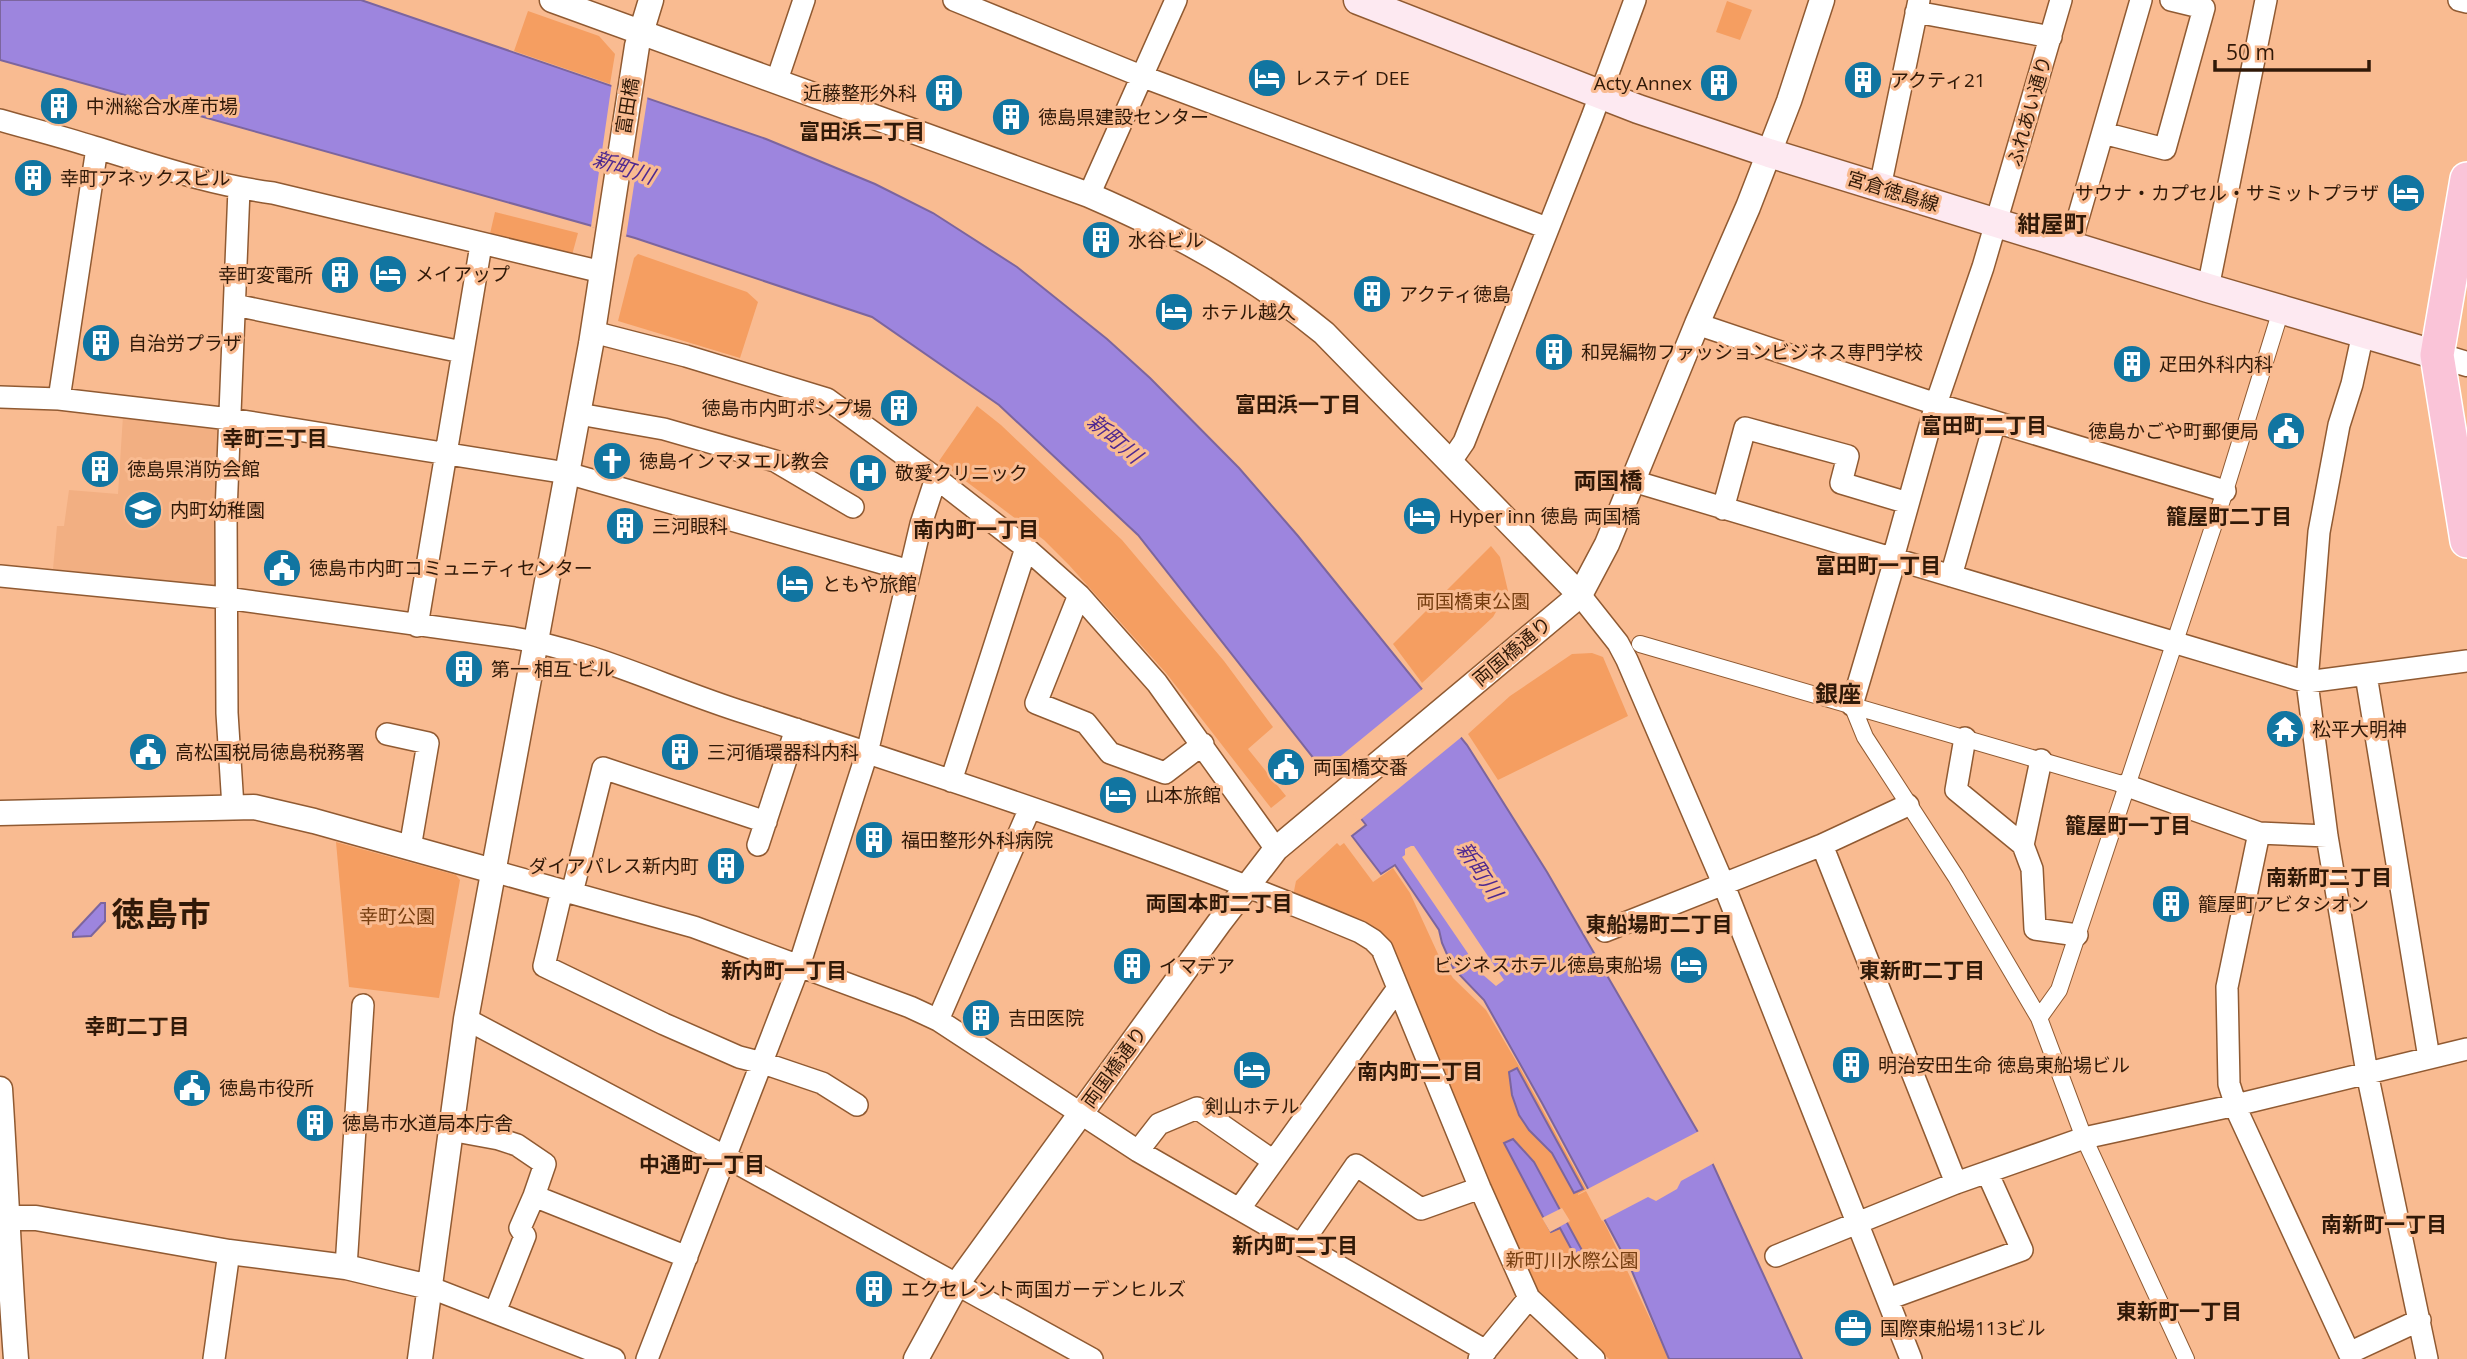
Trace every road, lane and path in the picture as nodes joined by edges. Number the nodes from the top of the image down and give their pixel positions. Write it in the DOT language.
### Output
graph roads {
  1 [pos="552,0"];
  2 [pos="651,0"];
  3 [pos="804,0"];
  4 [pos="954,0"];
  5 [pos="1176,0"];
  6 [pos="1358,0"];
  7 [pos="1635,0"];
  8 [pos="1822,0"];
  9 [pos="2062,0"];
  10 [pos="2141,0"];
  11 [pos="2171,0"];
  12 [pos="2266,0"];
  13 [pos="2459,0"];
  14 [pos="2467,2"];
  15 [pos="2194,3"];
  16 [pos="1918,6"];
  17 [pos="640,31"];
  18 [pos="2051,37"];
  19 [pos="1141,76"];
  20 [pos="777,80"];
  21 [pos="1600,95"];
  22 [pos="0,120"];
  23 [pos="2103,133"];
  24 [pos="97,148"];
  25 [pos="1769,153"];
  26 [pos="2467,179"];
  27 [pos="1880,187"];
  28 [pos="239,189"];
  29 [pos="1089,195"];
  30 [pos="1996,223"];
  31 [pos="1547,228"];
  32 [pos="481,244"];
  33 [pos="2070,246"];
  34 [pos="602,272"];
  35 [pos="2208,288"];
  36 [pos="235,305"];
  37 [pos="2281,310"];
  38 [pos="1697,324"];
  39 [pos="593,332"];
  40 [pos="2362,333"];
  41 [pos="463,352"];
  42 [pos="2452,359"];
  43 [pos="0,397"];
  44 [pos="59,399"];
  45 [pos="1936,404"];
  46 [pos="579,414"];
  47 [pos="230,419"];
  48 [pos="1995,422"];
  49 [pos="445,454"];
  50 [pos="1451,461"];
  51 [pos="567,473"];
  52 [pos="936,478"];
  53 [pos="1633,481"];
  54 [pos="2225,491"];
  55 [pos="1908,503"];
  56 [pos="853,507"];
  57 [pos="1723,509"];
  58 [pos="2467,541"];
  59 [pos="1026,548"];
  60 [pos="1893,558"];
  61 [pos="910,571"];
  62 [pos="0,576"];
  63 [pos="1951,576"];
  64 [pos="1580,595"];
  65 [pos="1079,596"];
  66 [pos="226,598"];
  67 [pos="417,626"];
  68 [pos="537,642"];
  69 [pos="1640,643"];
  70 [pos="2173,644"];
  71 [pos="2467,661"];
  72 [pos="2366,675"];
  73 [pos="2307,682"];
  74 [pos="1852,705"];
  75 [pos="796,729"];
  76 [pos="387,734"];
  77 [pos="1965,738"];
  78 [pos="1203,744"];
  79 [pos="867,753"];
  80 [pos="2041,760"];
  81 [pos="951,781"];
  82 [pos="2125,785"];
  83 [pos="1908,806"];
  84 [pos="233,807"];
  85 [pos="1030,808"];
  86 [pos="0,813"];
  87 [pos="766,822"];
  88 [pos="2259,833"];
  89 [pos="2327,836"];
  90 [pos="758,845"];
  91 [pos="1822,845"];
  92 [pos="2023,845"];
  93 [pos="410,848"];
  94 [pos="1276,849"];
  95 [pos="493,872"];
  96 [pos="1723,883"];
  97 [pos="1245,887"];
  98 [pos="567,891"];
  99 [pos="1605,932"];
  100 [pos="2077,935"];
  101 [pos="799,966"];
  102 [pos="1398,988"];
  103 [pos="363,1005"];
  104 [pos="2039,1018"];
  105 [pos="466,1019"];
  106 [pos="938,1020"];
  107 [pos="2467,1049"];
  108 [pos="2429,1058"];
  109 [pos="763,1063"];
  110 [pos="2367,1073"];
  111 [pos="0,1089"];
  112 [pos="857,1105"];
  113 [pos="2236,1105"];
  114 [pos="1080,1114"];
  115 [pos="450,1130"];
  116 [pos="2084,1138"];
  117 [pos="1138,1151"];
  118 [pos="726,1157"];
  119 [pos="1272,1160"];
  120 [pos="1987,1172"];
  121 [pos="1956,1183"];
  122 [pos="1480,1188"];
  123 [pos="534,1196"];
  124 [pos="1240,1208"];
  125 [pos="8,1219"];
  126 [pos="1858,1221"];
  127 [pos="1302,1244"];
  128 [pos="229,1252"];
  129 [pos="1776,1256"];
  130 [pos="687,1257"];
  131 [pos="346,1267"];
  132 [pos="957,1284"];
  133 [pos="429,1287"];
  134 [pos="1529,1298"];
  135 [pos="1888,1298"];
  136 [pos="495,1312"];
  137 [pos="2420,1320"];
  138 [pos="1483,1355"];
  139 [pos="2349,1356"];
  140 [pos="16,1359"];
  141 [pos="214,1359"];
  142 [pos="420,1359"];
  143 [pos="614,1359"];
  144 [pos="647,1359"];
  145 [pos="916,1359"];
  146 [pos="1092,1359"];
  147 [pos="1594,1359"];
  148 [pos="1911,1359"];
  149 [pos="2186,1359"];
  150 [pos="2427,1359"];
  1 -- 17 [label="street"];
  2 -- 17 [label="street, 富田橋"];
  3 -- 20 [label="street"];
  4 -- 19 [label="street"];
  5 -- 19 [label="street"];
  6 -- 21 [label="main road, 宮倉徳島線"];
  7 -- 21 [label="street"];
  8 -- 25 [label="street"];
  9 -- 18 [label="street, ふれあい通り"];
  10 -- 23 [label="street"];
  11 -- 15 [label="street"];
  12 -- 35 [label="street"];
  13 -- 14 [label="street"];
  15 -- 23 [label="street"];
  16 -- 18 [label="street"];
  16 -- 27 [label="street"];
  17 -- 20 [label="street"];
  17 -- 34 [label="street, 富田橋"];
  18 -- 30 [label="street, ふれあい通り"];
  19 -- 29 [label="street"];
  19 -- 31 [label="street"];
  20 -- 29 [label="street"];
  21 -- 25 [label="main road, 宮倉徳島線"];
  21 -- 31 [label="street"];
  22 -- 24 [label="street"];
  23 -- 33 [label="street"];
  24 -- 28 [label="street"];
  24 -- 44 [label="street"];
  25 -- 27 [label="main road, 宮倉徳島線"];
  25 -- 38 [label="street"];
  26 -- 42 [label="highway"];
  27 -- 30 [label="main road, 宮倉徳島線"];
  28 -- 32 [label="street"];
  28 -- 36 [label="street"];
  29 -- 50 [label="street"];
  30 -- 33 [label="main road, 宮倉徳島線"];
  30 -- 45 [label="street, ふれあい通り"];
  31 -- 50 [label="street"];
  32 -- 34 [label="street"];
  32 -- 41 [label="street"];
  33 -- 35 [label="main road, 宮倉徳島線"];
  34 -- 39 [label="street, 富田橋"];
  35 -- 37 [label="main road, 宮倉徳島線"];
  36 -- 41 [label="street"];
  36 -- 47 [label="street"];
  37 -- 40 [label="main road, 宮倉徳島線"];
  37 -- 54 [label="street"];
  38 -- 45 [label="street"];
  38 -- 53 [label="street"];
  39 -- 46 [label="street, 富田橋"];
  39 -- 52 [label="street"];
  40 -- 42 [label="main road, 宮倉徳島線"];
  40 -- 73 [label="street"];
  41 -- 49 [label="street"];
  42 -- 58 [label="highway"];
  43 -- 44 [label="street"];
  44 -- 47 [label="street"];
  45 -- 48 [label="street"];
  45 -- 55 [label="street, ふれあい通り"];
  46 -- 51 [label="street, 富田橋"];
  46 -- 56 [label="street"];
  47 -- 49 [label="street"];
  47 -- 66 [label="street"];
  48 -- 54 [label="street"];
  48 -- 63 [label="street"];
  49 -- 51 [label="street"];
  49 -- 67 [label="street"];
  50 -- 64 [label="street"];
  51 -- 61 [label="street"];
  51 -- 68 [label="street, 富田橋"];
  52 -- 59 [label="street"];
  52 -- 61 [label="street"];
  53 -- 57 [label="street"];
  53 -- 64 [label="street"];
  54 -- 70 [label="street"];
  55 -- 57 [label="street"];
  55 -- 60 [label="street, ふれあい通り"];
  57 -- 60 [label="street"];
  59 -- 65 [label="street"];
  59 -- 81 [label="street"];
  60 -- 63 [label="street"];
  60 -- 74 [label="street, ふれあい通り"];
  61 -- 79 [label="street"];
  62 -- 66 [label="street"];
  63 -- 70 [label="street"];
  64 -- 94 [label="street, 両国橋通り"];
  64 -- 96 [label="street"];
  65 -- 78 [label="street"];
  65 -- 78 [label="street"];
  66 -- 67 [label="street"];
  66 -- 84 [label="street"];
  67 -- 68 [label="street"];
  68 -- 75 [label="street"];
  68 -- 95 [label="street, 富田橋"];
  69 -- 74 [label="street"];
  70 -- 73 [label="street"];
  70 -- 82 [label="street"];
  71 -- 72 [label="street"];
  72 -- 73 [label="street"];
  72 -- 108 [label="street"];
  73 -- 89 [label="street"];
  74 -- 77 [label="street"];
  74 -- 83 [label="street"];
  75 -- 79 [label="street"];
  75 -- 87 [label="street"];
  76 -- 93 [label="street"];
  77 -- 80 [label="street"];
  77 -- 92 [label="street"];
  78 -- 94 [label="street"];
  79 -- 81 [label="street"];
  79 -- 101 [label="street"];
  80 -- 82 [label="street"];
  80 -- 92 [label="street"];
  81 -- 85 [label="street"];
  82 -- 88 [label="street"];
  82 -- 100 [label="street"];
  83 -- 91 [label="street"];
  83 -- 104 [label="street"];
  84 -- 86 [label="street"];
  84 -- 93 [label="street"];
  85 -- 97 [label="street"];
  85 -- 106 [label="street"];
  87 -- 90 [label="street"];
  87 -- 98 [label="street"];
  88 -- 89 [label="street"];
  88 -- 113 [label="street"];
  89 -- 110 [label="street"];
  91 -- 96 [label="street"];
  91 -- 121 [label="street"];
  92 -- 100 [label="street"];
  93 -- 95 [label="street"];
  94 -- 97 [label="street, 両国橋通り"];
  95 -- 98 [label="street"];
  95 -- 105 [label="street, 富田橋"];
  96 -- 99 [label="street"];
  96 -- 126 [label="street"];
  97 -- 102 [label="street"];
  97 -- 114 [label="street, 両国橋通り"];
  98 -- 101 [label="street"];
  98 -- 109 [label="street"];
  100 -- 104 [label="street"];
  101 -- 106 [label="street"];
  101 -- 109 [label="street"];
  102 -- 119 [label="street"];
  102 -- 122 [label="street"];
  103 -- 131 [label="street"];
  104 -- 116 [label="street"];
  105 -- 115 [label="street, 富田橋"];
  105 -- 118 [label="street"];
  106 -- 114 [label="street"];
  107 -- 108 [label="street"];
  108 -- 110 [label="street"];
  109 -- 112 [label="street"];
  109 -- 118 [label="street"];
  110 -- 113 [label="street"];
  110 -- 137 [label="street"];
  111 -- 125 [label="street"];
  113 -- 116 [label="street"];
  113 -- 139 [label="street"];
  114 -- 117 [label="street"];
  114 -- 132 [label="street, 両国橋通り"];
  115 -- 123 [label="street"];
  115 -- 133 [label="street, 富田橋"];
  116 -- 120 [label="street"];
  116 -- 149 [label="street"];
  117 -- 119 [label="street"];
  117 -- 124 [label="street"];
  118 -- 130 [label="street"];
  118 -- 132 [label="street"];
  119 -- 124 [label="street"];
  120 -- 121 [label="street"];
  120 -- 135 [label="street"];
  121 -- 126 [label="street"];
  122 -- 127 [label="street"];
  122 -- 134 [label="street"];
  123 -- 130 [label="street"];
  123 -- 136 [label="street"];
  124 -- 127 [label="street"];
  125 -- 128 [label="street"];
  125 -- 140 [label="street"];
  126 -- 129 [label="street"];
  126 -- 135 [label="street"];
  127 -- 138 [label="street"];
  128 -- 131 [label="street"];
  128 -- 141 [label="street"];
  130 -- 144 [label="street"];
  131 -- 133 [label="street"];
  132 -- 145 [label="street, 両国橋通り"];
  132 -- 146 [label="street"];
  133 -- 136 [label="street"];
  133 -- 142 [label="street, 富田橋"];
  134 -- 138 [label="street"];
  134 -- 147 [label="street"];
  135 -- 148 [label="street"];
  136 -- 143 [label="street"];
  137 -- 139 [label="street"];
  137 -- 150 [label="street"];
}
